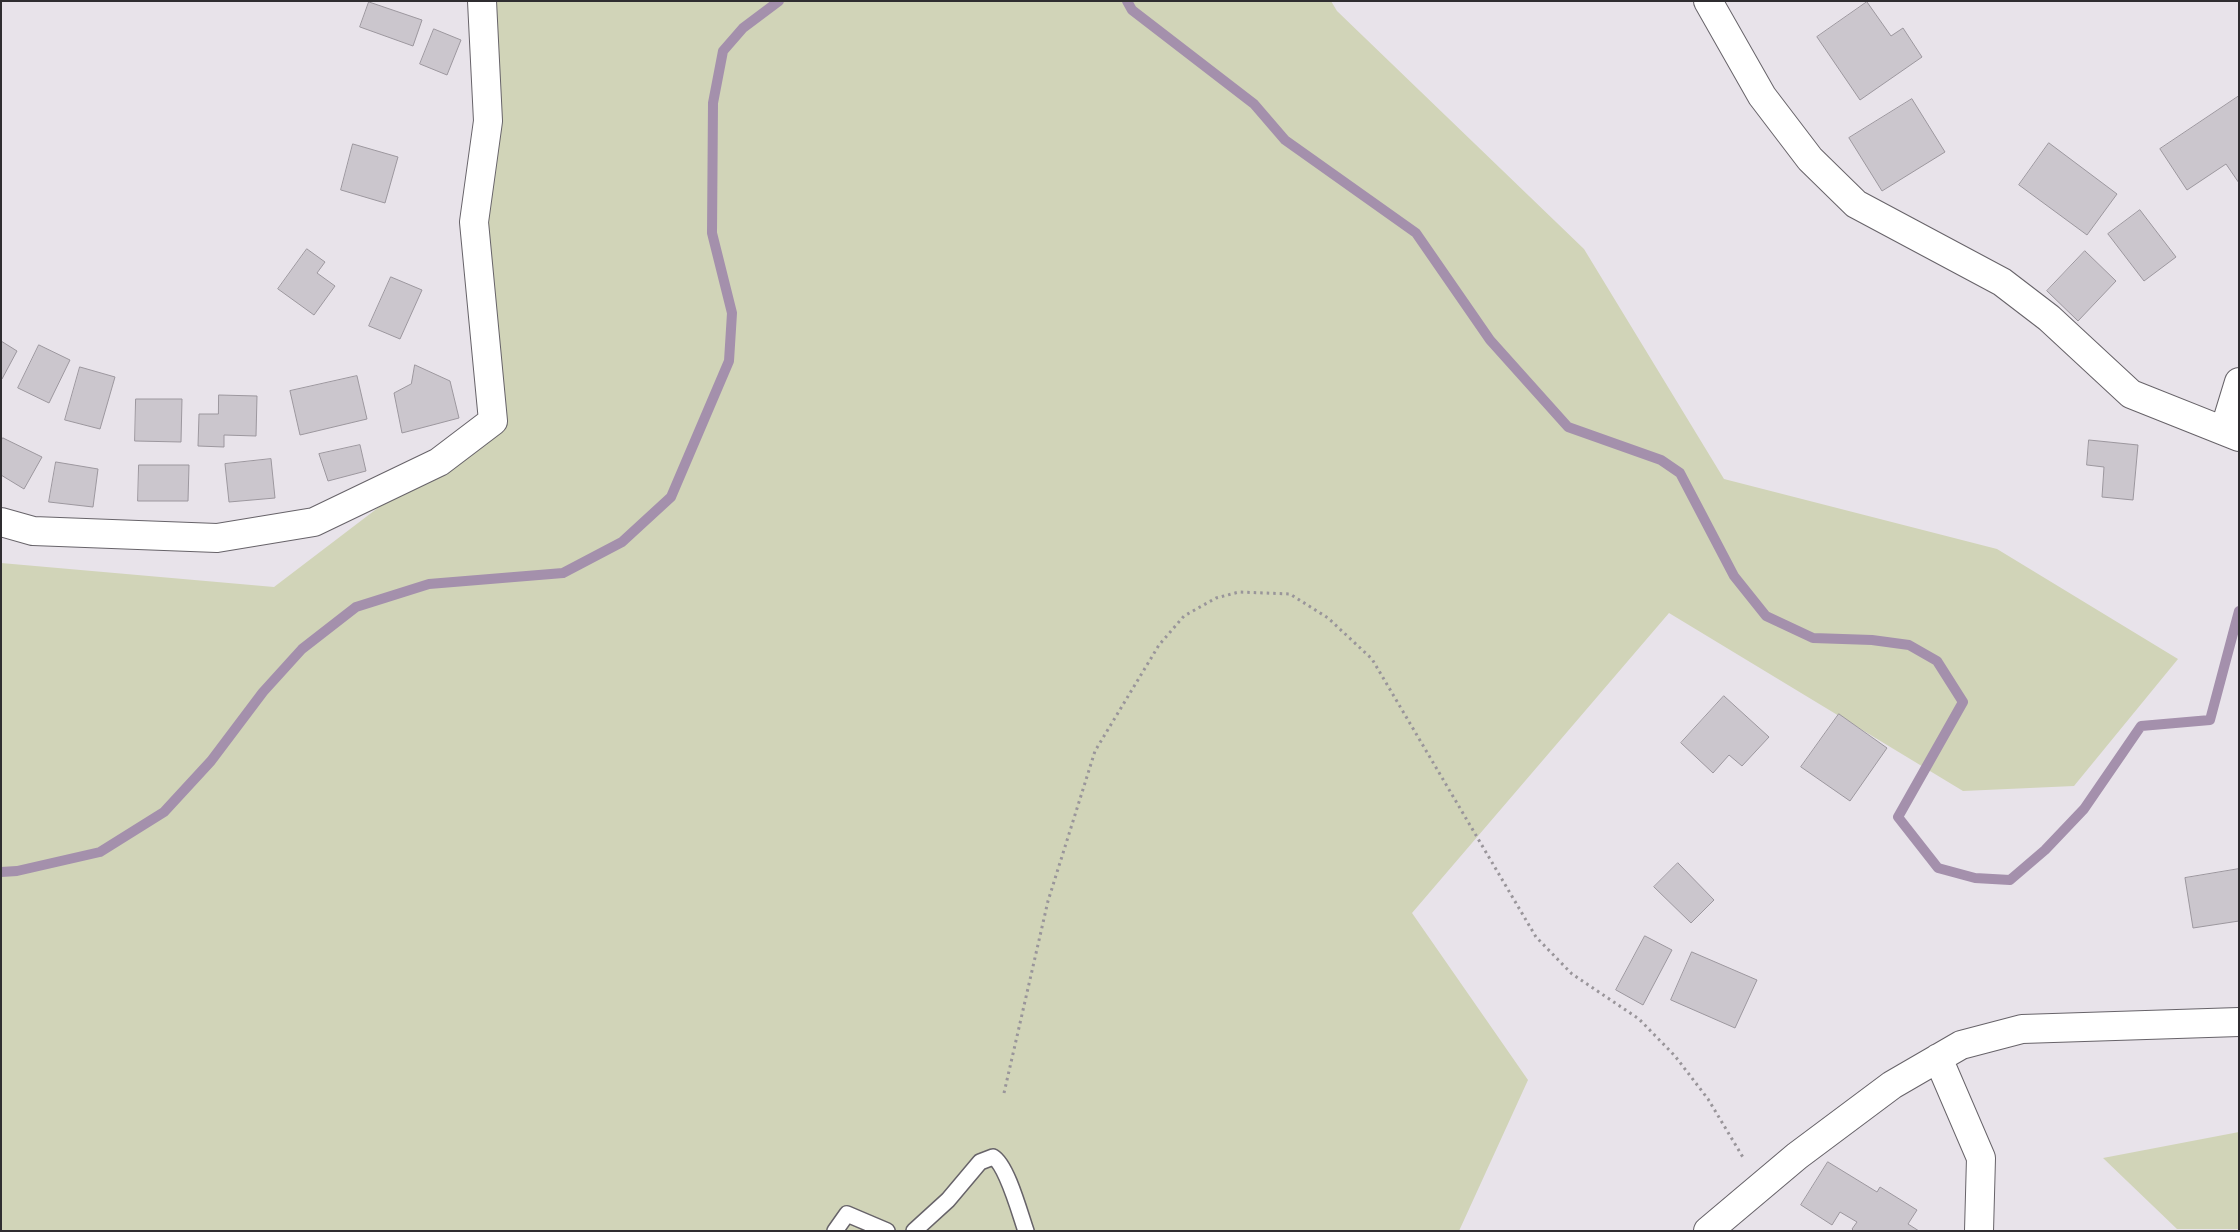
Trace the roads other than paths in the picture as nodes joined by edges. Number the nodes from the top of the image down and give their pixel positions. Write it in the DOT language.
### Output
graph roads {
  1 [pos="482,1"];
  2 [pos="1708,1"];
  3 [pos="2239,382"];
  4 [pos="2232,434"];
  5 [pos="1,522"];
  6 [pos="2239,1022"];
  7 [pos="1938,1058"];
  8 [pos="835,1231"];
  9 [pos="887,1231"];
  10 [pos="914,1231"];
  11 [pos="1026,1231"];
  12 [pos="1708,1231"];
  13 [pos="1980,1231"];
  1 -- 5 [label="street"];
  2 -- 4 [label="street"];
  3 -- 4 [label="street"];
  6 -- 7 [label="street"];
  7 -- 12 [label="street"];
  7 -- 13 [label="street"];
  8 -- 9 [label="lane"];
  10 -- 11 [label="lane"];
}
